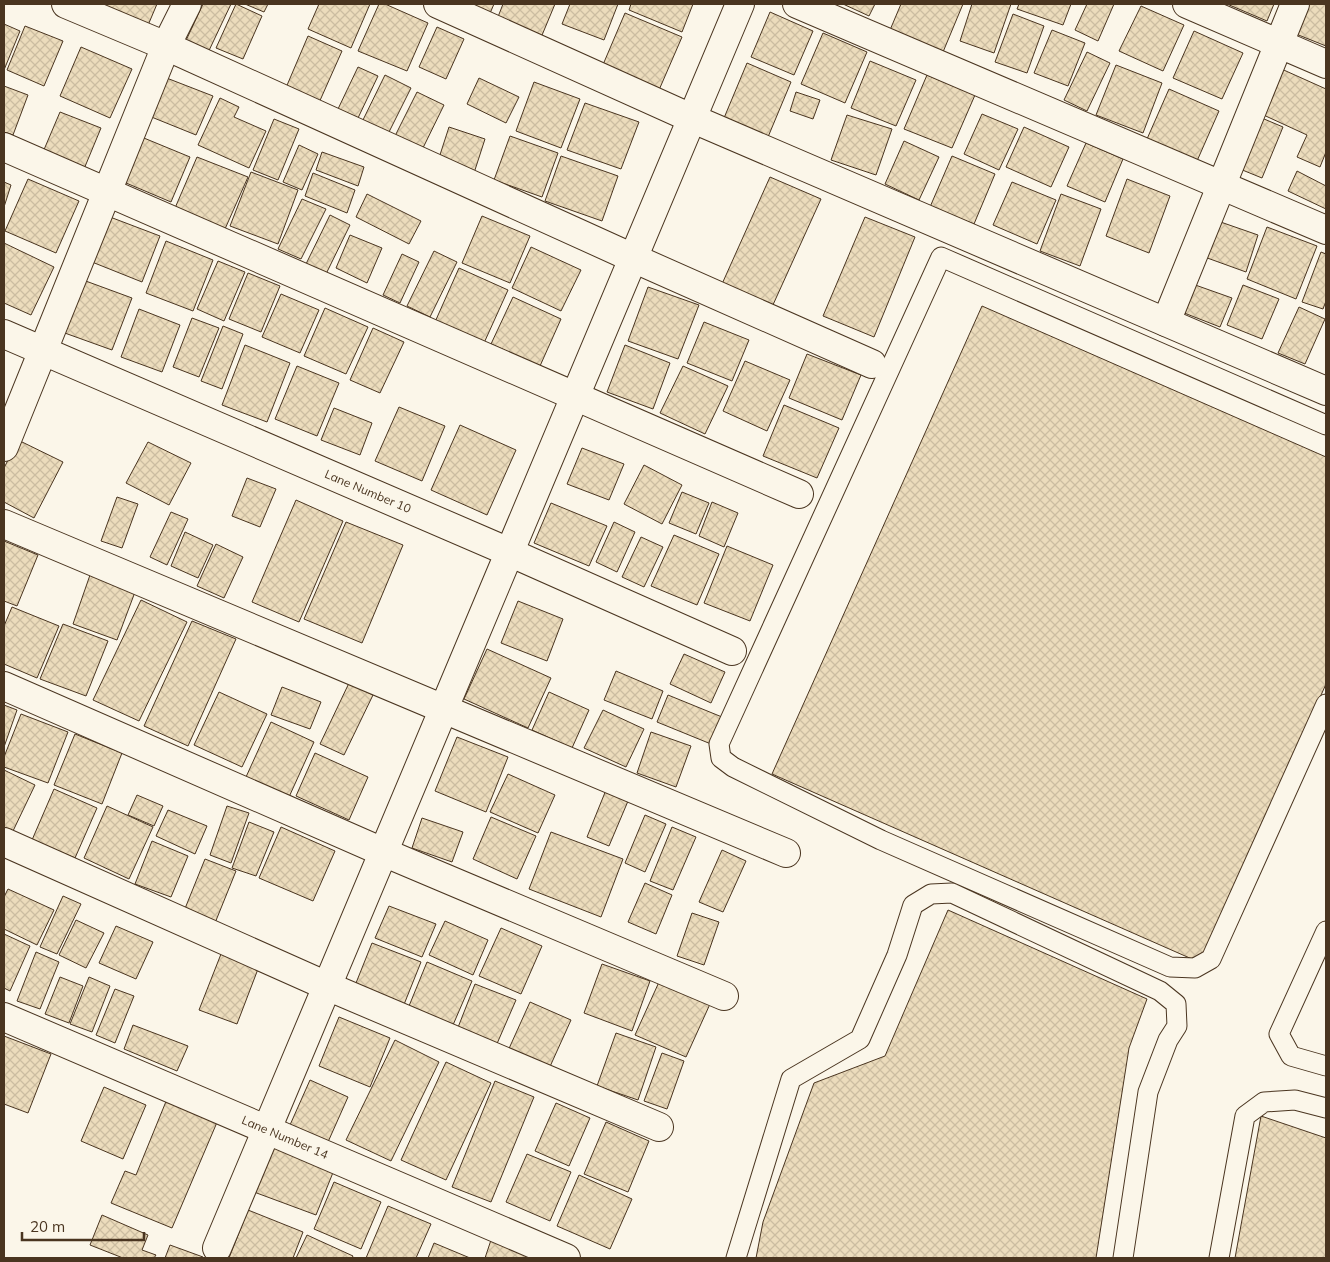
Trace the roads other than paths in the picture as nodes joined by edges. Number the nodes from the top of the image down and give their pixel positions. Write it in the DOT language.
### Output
graph roads {
  1 [pos="66,4"];
  2 [pos="187,4"];
  3 [pos="438,4"];
  4 [pos="740,4"];
  5 [pos="797,4"];
  6 [pos="1187,4"];
  7 [pos="1295,4"];
  8 [pos="1280,44"];
  9 [pos="166,46"];
  10 [pos="1326,64"];
  11 [pos="691,118"];
  12 [pos="4,147"];
  13 [pos="1222,185"];
  14 [pos="107,192"];
  15 [pos="1326,230"];
  16 [pos="632,258"];
  17 [pos="1166,322"];
  18 [pos="4,334"];
  19 [pos="42,352"];
  20 [pos="872,364"];
  21 [pos="1326,391"];
  22 [pos="575,395"];
  23 [pos="1326,425"];
  24 [pos="4,447"];
  25 [pos="799,494"];
  26 [pos="4,524"];
  27 [pos="509,552"];
  28 [pos="732,651"];
  29 [pos="4,686"];
  30 [pos="1326,704"];
  31 [pos="443,709"];
  32 [pos="4,842"];
  33 [pos="383,852"];
  34 [pos="786,853"];
  35 [pos="1326,930"];
  36 [pos="327,986"];
  37 [pos="724,996"];
  38 [pos="4,1017"];
  39 [pos="1326,1066"];
  40 [pos="1326,1108"];
  41 [pos="660,1127"];
  42 [pos="267,1130"];
  43 [pos="217,1248"];
  44 [pos="566,1258"];
  45 [pos="736,1258"];
  46 [pos="1123,1258"];
  47 [pos="1219,1258"];
  1 -- 9 [label="street"];
  2 -- 9 [label="street"];
  3 -- 11 [label="street"];
  4 -- 11 [label="street"];
  5 -- 13 [label="street"];
  6 -- 8 [label="street"];
  7 -- 8 [label="street"];
  8 -- 10 [label="street"];
  8 -- 13 [label="street"];
  9 -- 14 [label="street"];
  9 -- 16 [label="street"];
  11 -- 16 [label="street"];
  11 -- 17 [label="street"];
  12 -- 14 [label="street"];
  13 -- 15 [label="street"];
  13 -- 17 [label="street"];
  14 -- 19 [label="street"];
  14 -- 22 [label="street"];
  16 -- 20 [label="street"];
  16 -- 22 [label="street"];
  17 -- 21 [label="street"];
  18 -- 19 [label="street, Lane Number 10"];
  19 -- 24 [label="street"];
  19 -- 27 [label="street, Lane Number 10"];
  22 -- 25 [label="street"];
  22 -- 27 [label="street"];
  23 -- 30 [label="lane"];
  26 -- 31 [label="street"];
  27 -- 28 [label="street, Lane Number 10"];
  27 -- 31 [label="street"];
  29 -- 33 [label="street"];
  31 -- 33 [label="street"];
  31 -- 34 [label="street"];
  32 -- 36 [label="street"];
  33 -- 36 [label="street"];
  33 -- 37 [label="street"];
  35 -- 39 [label="lane"];
  36 -- 41 [label="street"];
  36 -- 42 [label="street"];
  38 -- 42 [label="street, Lane Number 14"];
  40 -- 47 [label="lane"];
  42 -- 43 [label="street"];
  42 -- 44 [label="street, Lane Number 14"];
  45 -- 46 [label="lane"];
}
